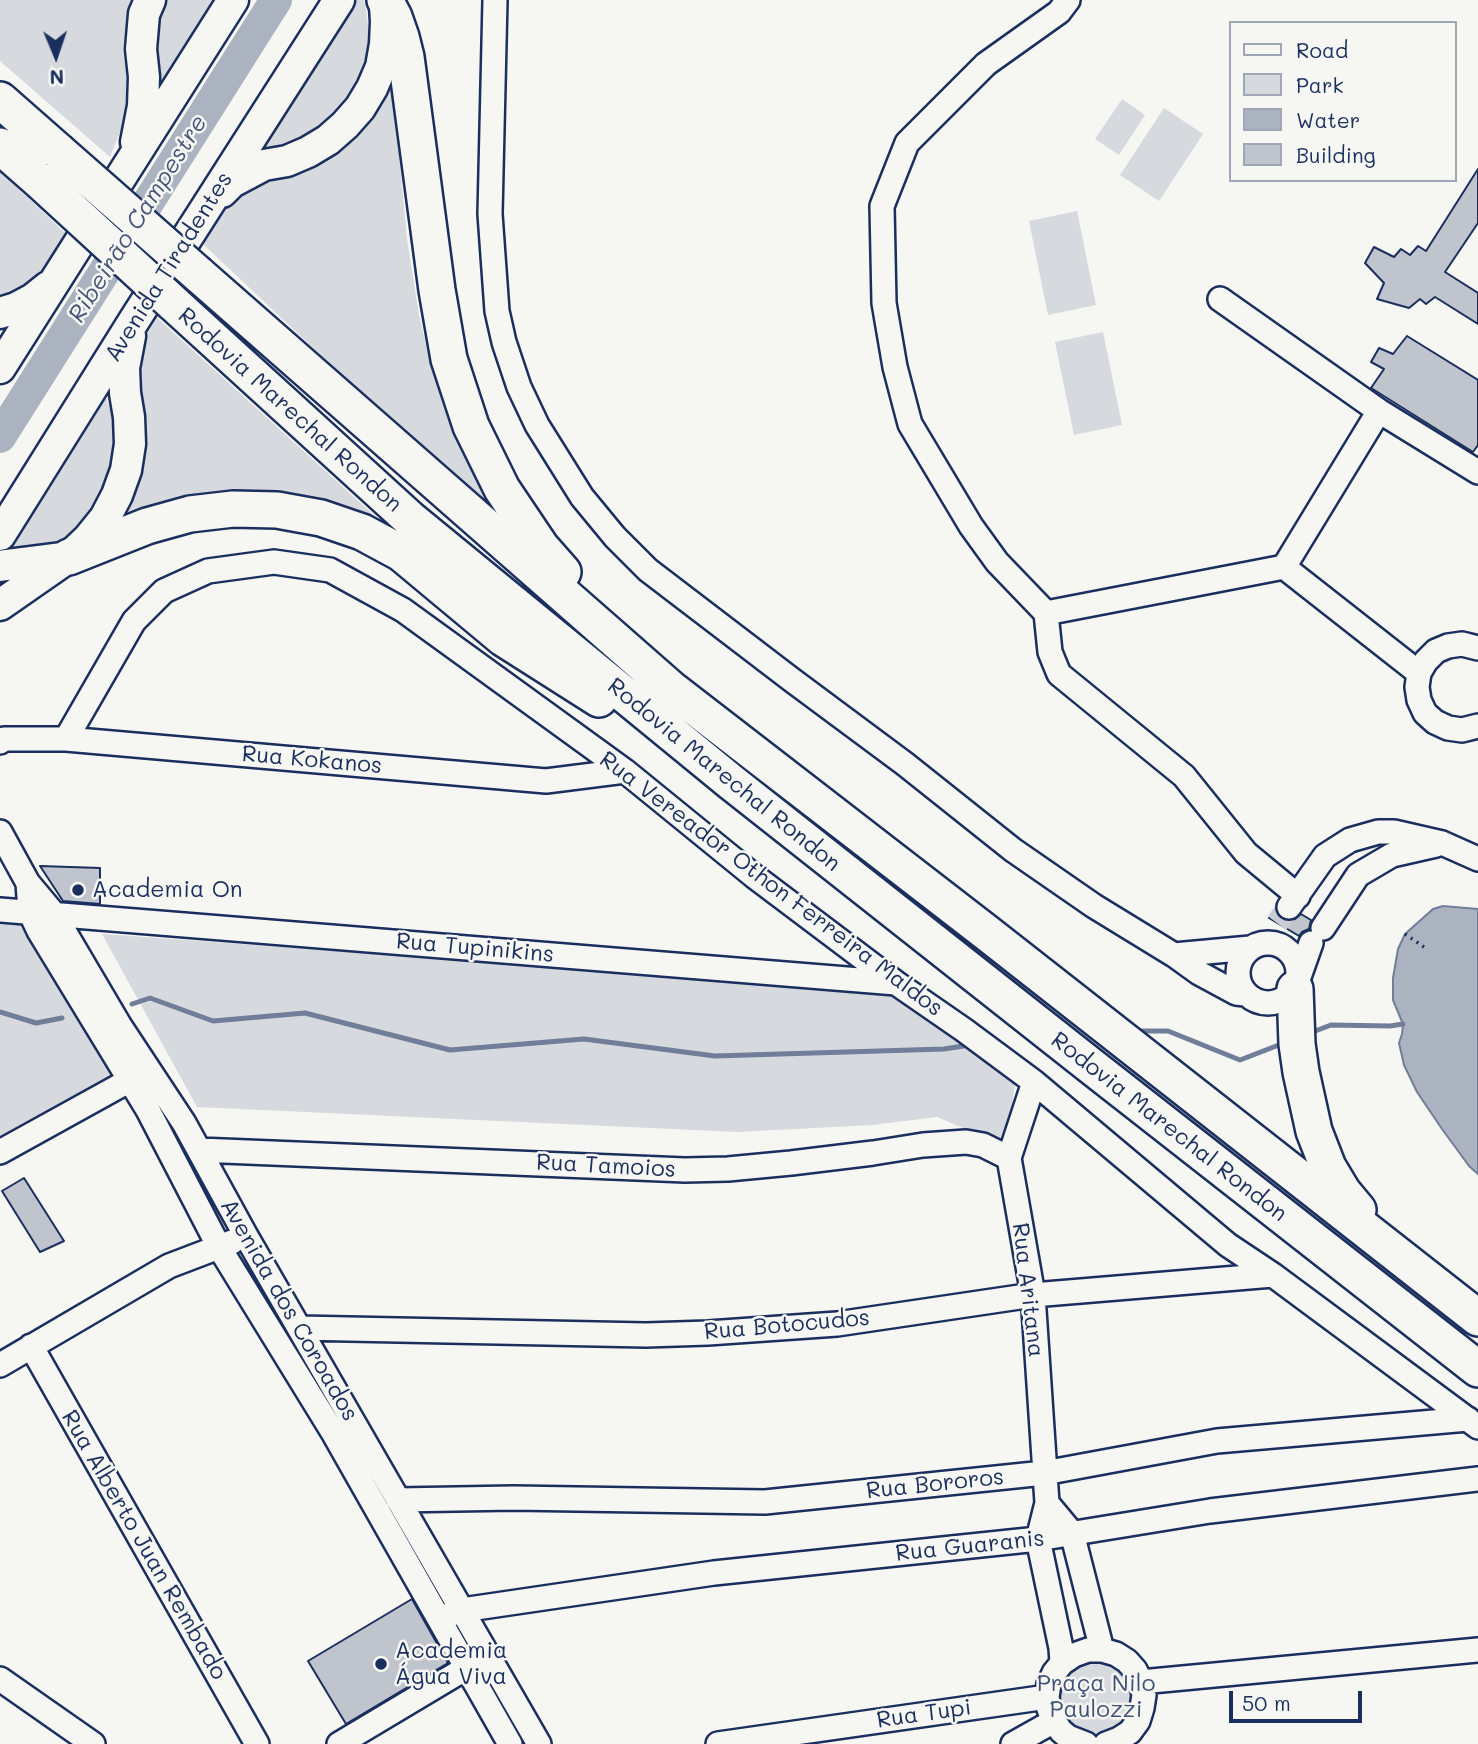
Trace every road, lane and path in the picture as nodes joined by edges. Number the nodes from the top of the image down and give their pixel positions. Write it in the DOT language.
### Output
graph roads {
  1 [pos="150,0"];
  2 [pos="233,0"];
  3 [pos="339,0"];
  4 [pos="384,0"];
  5 [pos="495,0"];
  6 [pos="1068,0"];
  7 [pos="0,100"];
  8 [pos="0,146"];
  9 [pos="130,162"];
  10 [pos="207,207"];
  11 [pos="60,274"];
  12 [pos="1220,299"];
  13 [pos="0,313"];
  14 [pos="135,319"];
  15 [pos="0,368"];
  16 [pos="1379,411"];
  17 [pos="1478,472"];
  18 [pos="0,535"];
  19 [pos="69,557"];
  20 [pos="0,566"];
  21 [pos="1284,567"];
  22 [pos="0,605"];
  23 [pos="1046,613"];
  24 [pos="1478,648"];
  25 [pos="1419,673"];
  26 [pos="670,688"];
  27 [pos="1478,726"];
  28 [pos="66,738"];
  29 [pos="0,742"];
  30 [pos="625,771"];
  31 [pos="731,782"];
  32 [pos="0,832"];
  33 [pos="1442,843"];
  34 [pos="1478,859"];
  35 [pos="29,883"];
  36 [pos="1288,909"];
  37 [pos="0,910"];
  38 [pos="30,912"];
  39 [pos="54,914"];
  40 [pos="1405,934"];
  41 [pos="1255,946"];
  42 [pos="1427,949"];
  43 [pos="1174,955"];
  44 [pos="896,983"];
  45 [pos="1297,983"];
  46 [pos="1245,994"];
  47 [pos="140,1075"];
  48 [pos="1034,1082"];
  49 [pos="199,1150"];
  50 [pos="0,1152"];
  51 [pos="1009,1158"];
  52 [pos="246,1236"];
  53 [pos="219,1247"];
  54 [pos="1273,1275"];
  55 [pos="1433,1283"];
  56 [pos="1033,1295"];
  57 [pos="1478,1318"];
  58 [pos="299,1328"];
  59 [pos="31,1346"];
  60 [pos="0,1365"];
  61 [pos="1478,1369"];
  62 [pos="1473,1423"];
  63 [pos="1044,1473"];
  64 [pos="1478,1479"];
  65 [pos="398,1500"];
  66 [pos="1047,1503"];
  67 [pos="1072,1533"];
  68 [pos="1038,1539"];
  69 [pos="462,1610"];
  70 [pos="439,1619"];
  71 [pos="1102,1650"];
  72 [pos="1478,1650"];
  73 [pos="488,1655"];
  74 [pos="1062,1663"];
  75 [pos="466,1668"];
  76 [pos="0,1679"];
  77 [pos="1141,1682"];
  78 [pos="1047,1697"];
  79 [pos="1054,1721"];
  80 [pos="1131,1738"];
  81 [pos="93,1744"];
  82 [pos="257,1744"];
  83 [pos="339,1744"];
  84 [pos="510,1744"];
  85 [pos="540,1744"];
  86 [pos="718,1744"];
  87 [pos="1013,1744"];
  88 [pos="1083,1744"];
  89 [pos="1106,1744"];
  1 -- 9 [label="main road"];
  2 -- 9 [label="main road"];
  3 -- 10 [label="main road, Avenida Tiradentes"];
  4 -- 10 [label="main road"];
  4 -- 26 [label="highway"];
  5 -- 43 [label="street"];
  6 -- 23 [label="street"];
  7 -- 26 [label="highway, Rodovia Marechal Rondon, bridge"];
  8 -- 31 [label="highway, Rodovia Marechal Rondon, bridge"];
  9 -- 11 [label="main road"];
  10 -- 14 [label="main road, Avenida Tiradentes"];
  11 -- 13 [label="main road"];
  11 -- 15 [label="main road"];
  12 -- 16 [label="street"];
  14 -- 18 [label="main road, Avenida Tiradentes"];
  14 -- 19 [label="main road"];
  16 -- 17 [label="street"];
  16 -- 21 [label="street"];
  19 -- 20 [label="main road"];
  19 -- 22 [label="main road"];
  19 -- 31 [label="highway"];
  21 -- 23 [label="street"];
  21 -- 25 [label="street"];
  23 -- 36 [label="street"];
  24 -- 25 [label="street"];
  25 -- 27 [label="street"];
  26 -- 55 [label="highway, Rodovia Marechal Rondon"];
  28 -- 29 [label="street, Rua Kokanos"];
  28 -- 30 [label="street, Rua Kokanos"];
  28 -- 30 [label="street, Rua Vereador Othon Ferreira Maldos"];
  30 -- 44 [label="street, Rua Vereador Othon Ferreira Maldos"];
  31 -- 61 [label="highway, Rodovia Marechal Rondon"];
  32 -- 35 [label="street, Avenida dos Coroados"];
  33 -- 34 [label="street"];
  33 -- 36 [label="street"];
  33 -- 45 [label="street"];
  35 -- 38 [label="street, Avenida dos Coroados"];
  35 -- 39 [label="street, Avenida dos Coroados"];
  36 -- 41 [label="street"];
  37 -- 38 [label="street, Rua Tupinikins"];
  38 -- 39 [label="street, Rua Tupinikins"];
  38 -- 47 [label="street, Avenida dos Coroados"];
  39 -- 44 [label="street, Rua Tupinikins"];
  39 -- 47 [label="street, Avenida dos Coroados"];
  40 -- 42 [label="path"];
  41 -- 43 [label="street"];
  41 -- 45 [label="street"];
  41 -- 46 [label="street"];
  43 -- 46 [label="street"];
  44 -- 48 [label="street, Rua Vereador Othon Ferreira Maldos"];
  45 -- 46 [label="street"];
  45 -- 55 [label="highway"];
  47 -- 49 [label="street, Avenida dos Coroados"];
  47 -- 50 [label="street"];
  47 -- 53 [label="street, Avenida dos Coroados"];
  48 -- 51 [label="street, Rua Aritana"];
  48 -- 54 [label="street, Rua Vereador Othon Ferreira Maldos"];
  49 -- 51 [label="street, Rua Tamoios"];
  49 -- 52 [label="street, Avenida dos Coroados"];
  51 -- 56 [label="street, Rua Aritana"];
  52 -- 53 [label="street"];
  52 -- 58 [label="street, Avenida dos Coroados"];
  53 -- 59 [label="street"];
  53 -- 70 [label="street, Avenida dos Coroados"];
  54 -- 56 [label="street, Rua Botocudos"];
  54 -- 62 [label="street, Rua Vereador Othon Ferreira Maldos"];
  55 -- 57 [label="highway, Rodovia Marechal Rondon"];
  56 -- 58 [label="street, Rua Botocudos"];
  56 -- 63 [label="street, Rua Aritana"];
  58 -- 65 [label="street, Avenida dos Coroados"];
  59 -- 60 [label="street"];
  59 -- 82 [label="street, Rua Alberto Juan Rembado"];
  62 -- 63 [label="street, Rua Bororos"];
  63 -- 65 [label="street, Rua Bororos"];
  63 -- 66 [label="street, Rua Aritana"];
  64 -- 67 [label="street, Rua Guaranis"];
  65 -- 69 [label="street, Avenida dos Coroados"];
  66 -- 67 [label="street"];
  66 -- 68 [label="street, Rua Aritana"];
  67 -- 68 [label="street, Rua Guaranis"];
  67 -- 71 [label="street"];
  68 -- 69 [label="street, Rua Guaranis"];
  68 -- 74 [label="street, Rua Aritana"];
  69 -- 70 [label="street, Rua Guaranis"];
  69 -- 73 [label="street, Avenida dos Coroados"];
  70 -- 75 [label="street, Avenida dos Coroados"];
  71 -- 74 [label="street"];
  71 -- 77 [label="street"];
  72 -- 77 [label="street"];
  73 -- 75 [label="street"];
  73 -- 85 [label="street, Avenida dos Coroados"];
  74 -- 78 [label="street"];
  75 -- 83 [label="street"];
  75 -- 84 [label="street, Avenida dos Coroados"];
  76 -- 81 [label="street"];
  77 -- 80 [label="street"];
  78 -- 79 [label="street"];
  78 -- 86 [label="street, Rua Tupi"];
  79 -- 87 [label="street"];
  79 -- 88 [label="street"];
  80 -- 89 [label="street"];
}
